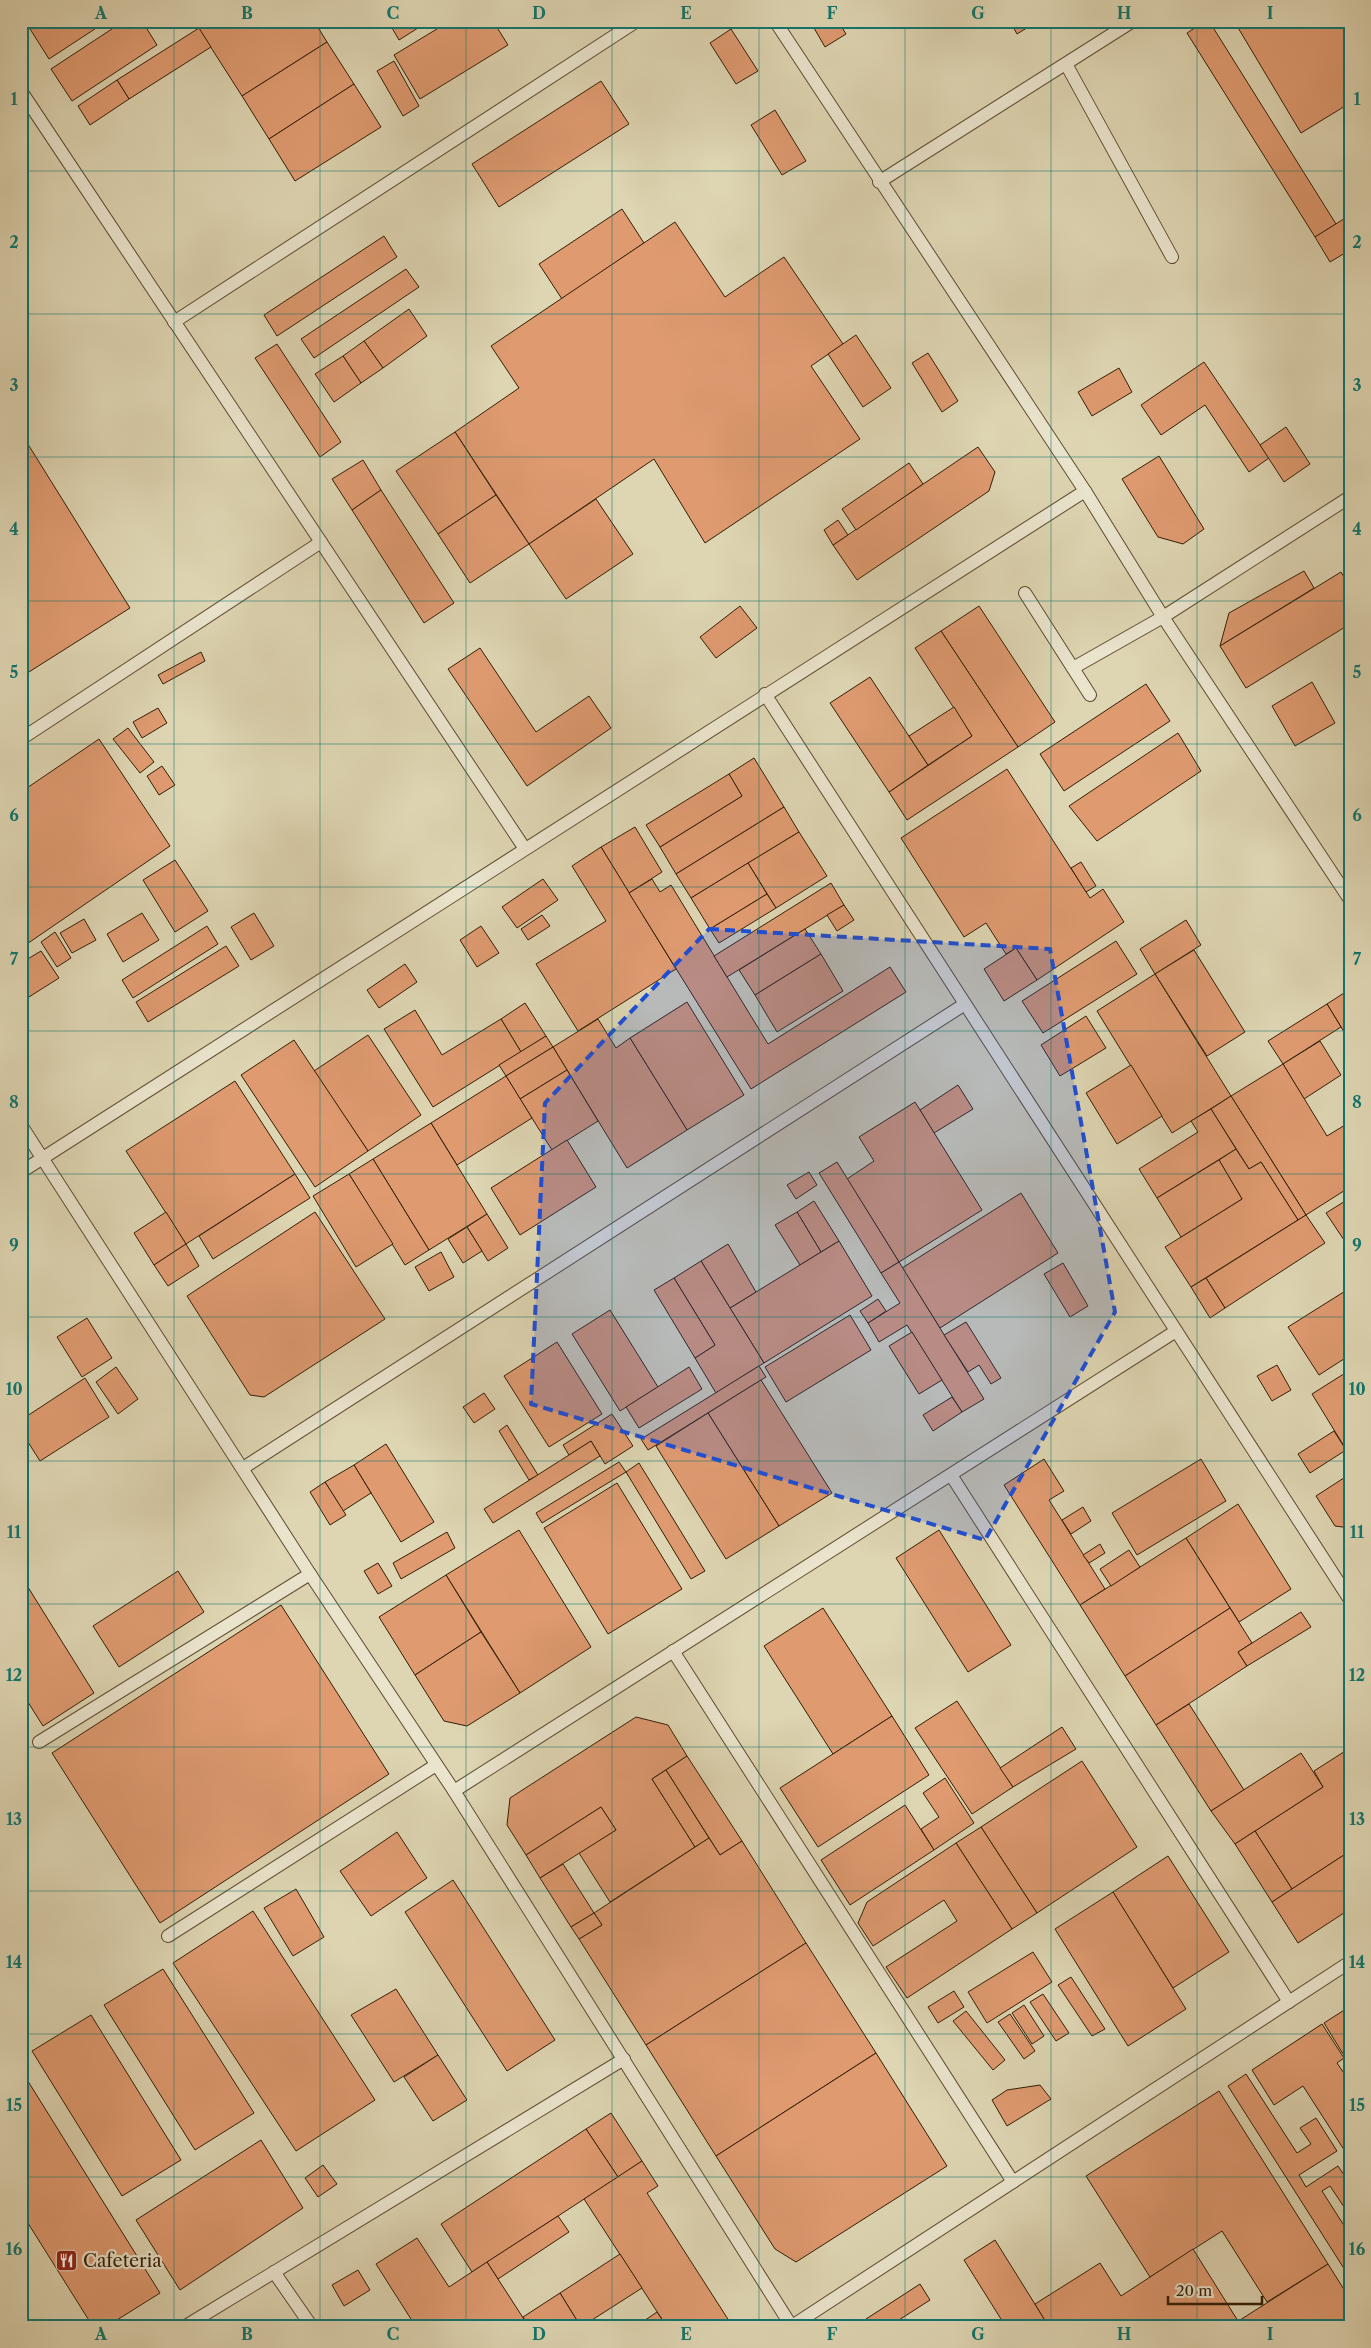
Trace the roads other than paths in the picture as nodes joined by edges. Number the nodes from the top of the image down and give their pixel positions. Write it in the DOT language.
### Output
graph roads {
  1 [pos="637,21"];
  2 [pos="775,21"];
  3 [pos="1133,21"];
  4 [pos="1066,64"];
  5 [pos="21,90"];
  6 [pos="879,182"];
  7 [pos="1172,257"];
  8 [pos="174,322"];
  9 [pos="1085,491"];
  10 [pos="1350,498"];
  11 [pos="321,542"];
  12 [pos="1025,592"];
  13 [pos="1163,617"];
  14 [pos="1073,668"];
  15 [pos="765,694"];
  16 [pos="1090,695"];
  17 [pos="21,739"];
  18 [pos="525,849"];
  19 [pos="1350,900"];
  20 [pos="965,1004"];
  21 [pos="21,1125"];
  22 [pos="42,1158"];
  23 [pos="21,1172"];
  24 [pos="1176,1331"];
  25 [pos="243,1468"];
  26 [pos="951,1475"];
  27 [pos="310,1574"];
  28 [pos="1349,1598"];
  29 [pos="674,1651"];
  30 [pos="39,1742"];
  31 [pos="436,1765"];
  32 [pos="454,1791"];
  33 [pos="168,1936"];
  34 [pos="1350,1962"];
  35 [pos="1289,2002"];
  36 [pos="624,2058"];
  37 [pos="1013,2182"];
  38 [pos="274,2272"];
  39 [pos="184,2327"];
  40 [pos="312,2327"];
  41 [pos="792,2327"];
  1 -- 8 [label="lane"];
  2 -- 6 [label="lane"];
  3 -- 4 [label="lane"];
  4 -- 6 [label="lane"];
  4 -- 7 [label="lane"];
  5 -- 8 [label="lane"];
  6 -- 9 [label="lane"];
  8 -- 11 [label="lane"];
  9 -- 13 [label="lane"];
  9 -- 15 [label="lane"];
  10 -- 13 [label="lane"];
  11 -- 17 [label="lane"];
  11 -- 18 [label="lane"];
  12 -- 14 [label="lane"];
  13 -- 14 [label="lane"];
  13 -- 19 [label="lane"];
  14 -- 16 [label="lane"];
  15 -- 18 [label="lane"];
  15 -- 20 [label="lane"];
  18 -- 22 [label="lane"];
  20 -- 24 [label="lane"];
  20 -- 25 [label="lane"];
  21 -- 22 [label="lane"];
  22 -- 23 [label="lane"];
  22 -- 25 [label="lane"];
  24 -- 26 [label="lane"];
  24 -- 28 [label="lane"];
  25 -- 27 [label="lane"];
  26 -- 29 [label="lane"];
  26 -- 35 [label="lane"];
  27 -- 30 [label="lane"];
  27 -- 31 [label="lane"];
  29 -- 32 [label="lane"];
  29 -- 37 [label="lane"];
  31 -- 32 [label="lane"];
  31 -- 33 [label="lane"];
  32 -- 36 [label="lane"];
  34 -- 35 [label="lane"];
  35 -- 37 [label="lane"];
  36 -- 38 [label="lane"];
  36 -- 41 [label="lane"];
  37 -- 41 [label="lane"];
  38 -- 39 [label="lane"];
  38 -- 40 [label="lane"];
}
